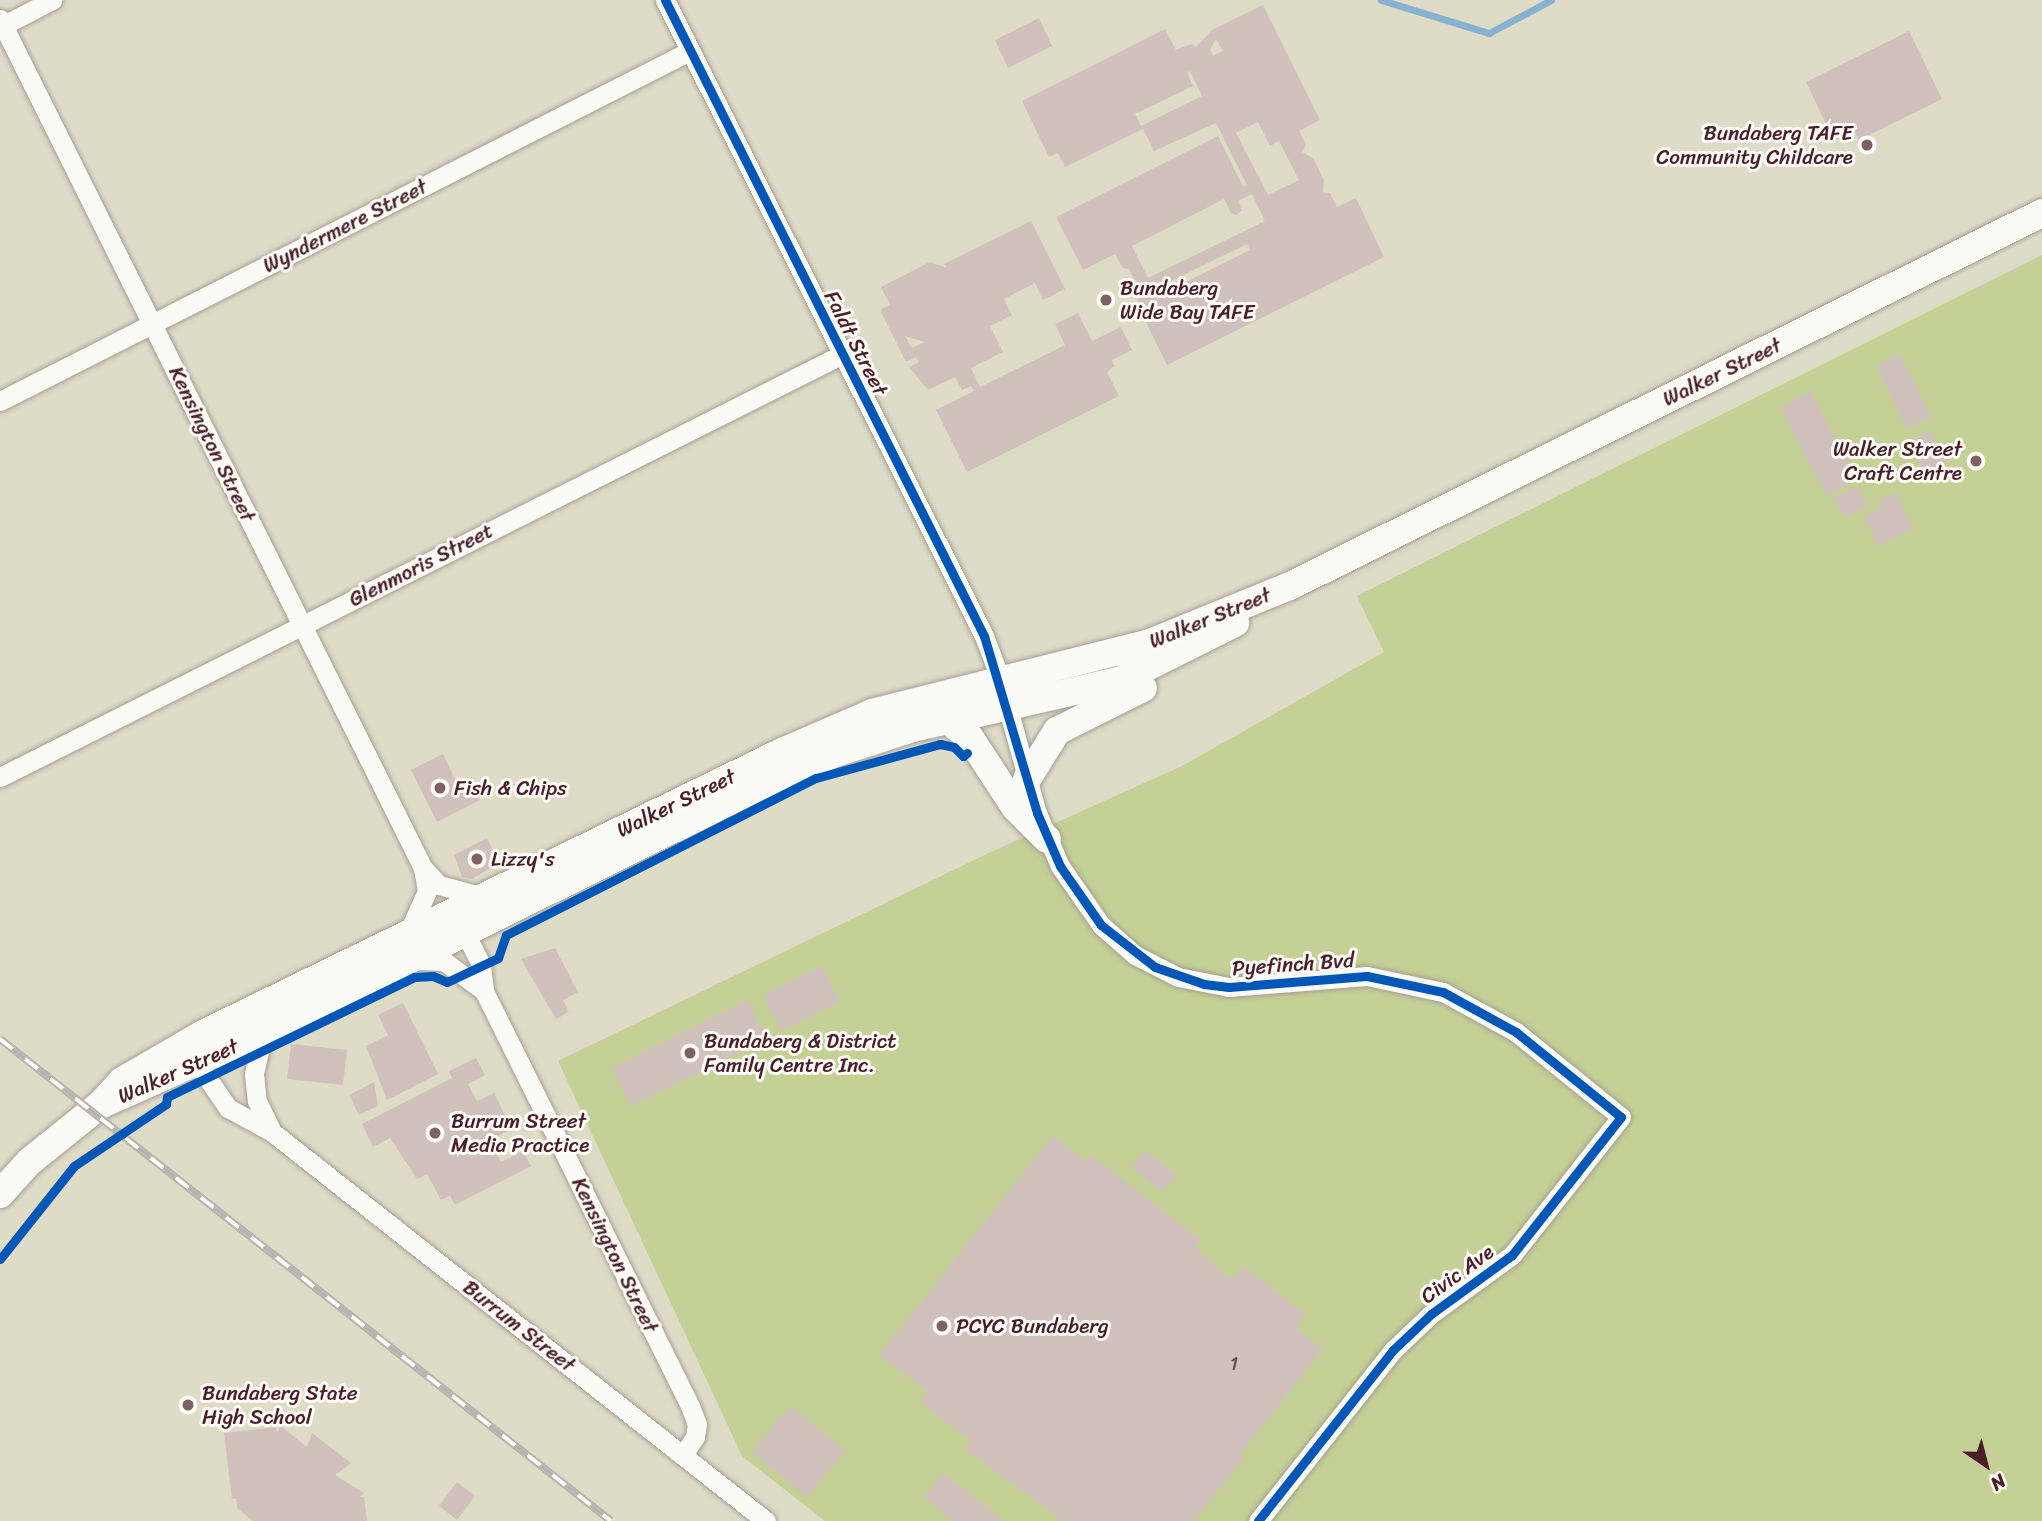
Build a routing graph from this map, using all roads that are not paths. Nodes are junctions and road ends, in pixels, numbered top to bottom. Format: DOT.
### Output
graph roads {
  1 [pos="52,0"];
  2 [pos="665,0"];
  3 [pos="1,24"];
  4 [pos="690,51"];
  5 [pos="2042,214"];
  6 [pos="153,323"];
  7 [pos="842,355"];
  8 [pos="0,401"];
  9 [pos="1290,586"];
  10 [pos="1251,615"];
  11 [pos="300,626"];
  12 [pos="1000,678"];
  13 [pos="1007,705"];
  14 [pos="947,720"];
  15 [pos="0,778"];
  16 [pos="1027,779"];
  17 [pos="1047,839"];
  18 [pos="423,868"];
  19 [pos="480,896"];
  20 [pos="421,925"];
  21 [pos="464,932"];
  22 [pos="405,961"];
  23 [pos="484,991"];
  24 [pos="271,1028"];
  25 [pos="203,1034"];
  26 [pos="197,1063"];
  27 [pos="100,1105"];
  28 [pos="1621,1117"];
  29 [pos="272,1132"];
  30 [pos="0,1194"];
  31 [pos="683,1455"];
  32 [pos="766,1521"];
  33 [pos="1258,1521"];
  1 -- 3 [label="street"];
  2 -- 4 [label="street, Faldt Street"];
  3 -- 6 [label="street, Kensington Street"];
  4 -- 6 [label="street, Wyndermere Street"];
  4 -- 7 [label="street, Faldt Street"];
  5 -- 9 [label="main road, Walker Street"];
  6 -- 8 [label="street, Wyndermere Street"];
  6 -- 11 [label="street, Kensington Street"];
  7 -- 11 [label="street, Glenmoris Street"];
  7 -- 12 [label="street, Faldt Street"];
  9 -- 10 [label="main road, Walker Street"];
  9 -- 12 [label="main road, Walker Street"];
  10 -- 13 [label="main road, Walker Street"];
  10 -- 16 [label="main road"];
  11 -- 15 [label="street, Glenmoris Street"];
  11 -- 18 [label="street, Kensington Street"];
  12 -- 13 [label="main road, Faldt Street"];
  12 -- 19 [label="main road, Walker Street"];
  13 -- 14 [label="main road, Walker Street"];
  13 -- 16 [label="street, Pyefinch Bvd"];
  14 -- 17 [label="main road"];
  14 -- 21 [label="main road, Walker Street"];
  16 -- 17 [label="street, Pyefinch Bvd"];
  17 -- 28 [label="street, Pyefinch Bvd"];
  18 -- 19 [label="street, Kensington Street"];
  18 -- 20 [label="street, Kensington Street"];
  19 -- 20 [label="main road, Walker Street"];
  20 -- 21 [label="street"];
  20 -- 25 [label="main road, Walker Street"];
  21 -- 22 [label="main road, Walker Street"];
  21 -- 23 [label="street, Kensington Street"];
  22 -- 23 [label="street"];
  22 -- 24 [label="main road, Walker Street"];
  23 -- 31 [label="street, Kensington Street"];
  24 -- 26 [label="main road, Walker Street"];
  24 -- 29 [label="street"];
  25 -- 26 [label="street"];
  25 -- 27 [label="main road, Walker Street"];
  26 -- 27 [label="main road, Walker Street"];
  26 -- 29 [label="street, Burrum Street"];
  27 -- 30 [label="main road, Walker Street"];
  28 -- 33 [label="street, Civic Ave"];
  29 -- 31 [label="street, Burrum Street"];
  31 -- 32 [label="street, Burrum Street"];
}
